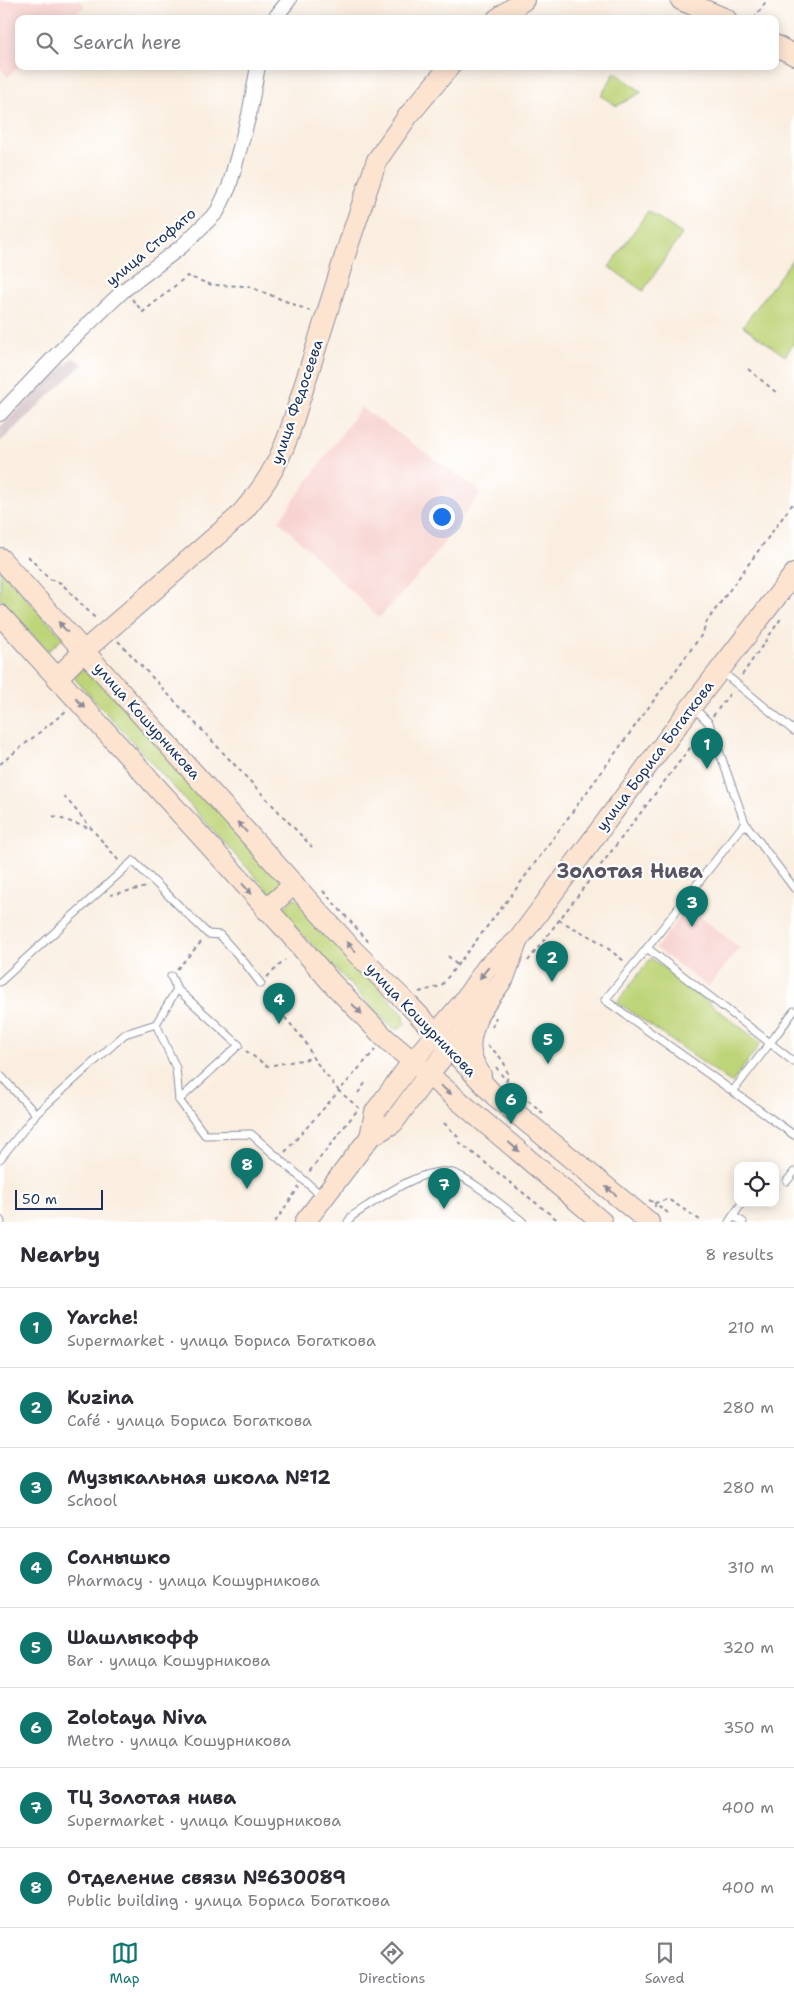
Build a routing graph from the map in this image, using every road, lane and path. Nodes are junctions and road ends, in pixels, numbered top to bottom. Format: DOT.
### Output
graph roads {
  1 [pos="289,0"];
  2 [pos="524,0"];
  3 [pos="681,0"];
  4 [pos="767,0"];
  5 [pos="277,15"];
  6 [pos="503,15"];
  7 [pos="717,15"];
  8 [pos="757,15"];
  9 [pos="779,47"];
  10 [pos="794,56"];
  11 [pos="257,70"];
  12 [pos="447,70"];
  13 [pos="124,290"];
  14 [pos="304,308"];
  15 [pos="748,368"];
  16 [pos="777,393"];
  17 [pos="0,414"];
  18 [pos="794,502"];
  19 [pos="28,556"];
  20 [pos="0,558"];
  21 [pos="794,574"];
  22 [pos="0,615"];
  23 [pos="784,615"];
  24 [pos="108,631"];
  25 [pos="84,651"];
  26 [pos="720,670"];
  27 [pos="57,678"];
  28 [pos="737,684"];
  29 [pos="692,706"];
  30 [pos="66,711"];
  31 [pos="709,723"];
  32 [pos="794,731"];
  33 [pos="0,764"];
  34 [pos="64,796"];
  35 [pos="53,816"];
  36 [pos="744,823"];
  37 [pos="92,829"];
  38 [pos="312,847"];
  39 [pos="125,868"];
  40 [pos="159,884"];
  41 [pos="294,884"];
  42 [pos="317,885"];
  43 [pos="794,888"];
  44 [pos="90,900"];
  45 [pos="266,910"];
  46 [pos="559,920"];
  47 [pos="208,934"];
  48 [pos="518,940"];
  49 [pos="372,948"];
  50 [pos="647,948"];
  51 [pos="448,956"];
  52 [pos="620,958"];
  53 [pos="285,960"];
  54 [pos="527,963"];
  55 [pos="457,965"];
  56 [pos="171,976"];
  57 [pos="0,982"];
  58 [pos="262,982"];
  59 [pos="177,989"];
  60 [pos="419,992"];
  61 [pos="500,1009"];
  62 [pos="794,1011"];
  63 [pos="483,1023"];
  64 [pos="156,1024"];
  65 [pos="435,1033"];
  66 [pos="770,1043"];
  67 [pos="485,1044"];
  68 [pos="239,1046"];
  69 [pos="450,1048"];
  70 [pos="313,1058"];
  71 [pos="412,1062"];
  72 [pos="794,1062"];
  73 [pos="496,1068"];
  74 [pos="0,1075"];
  75 [pos="428,1076"];
  76 [pos="507,1081"];
  77 [pos="366,1082"];
  78 [pos="339,1090"];
  79 [pos="733,1091"];
  80 [pos="358,1093"];
  81 [pos="502,1095"];
  82 [pos="179,1100"];
  83 [pos="36,1114"];
  84 [pos="444,1123"];
  85 [pos="794,1135"];
  86 [pos="370,1137"];
  87 [pos="282,1156"];
  88 [pos="0,1159"];
  89 [pos="794,1172"];
  90 [pos="303,1180"];
  91 [pos="787,1181"];
  92 [pos="323,1197"];
  93 [pos="739,1207"];
  94 [pos="668,1213"];
  95 [pos="731,1219"];
  96 [pos="276,1222"];
  97 [pos="305,1222"];
  98 [pos="348,1222"];
  99 [pos="523,1222"];
  100 [pos="560,1222"];
  101 [pos="602,1222"];
  102 [pos="649,1222"];
  103 [pos="703,1222"];
  104 [pos="743,1222"];
  1 -- 5 [label="street"];
  2 -- 6 [label="main road"];
  3 -- 7 [label="main road"];
  4 -- 8 [label="path"];
  9 -- 10 [label="main road"];
  11 -- 13 [label="street, улица Стофато"];
  12 -- 24 [label="main road, улица Федосеева"];
  13 -- 14 [label="path"];
  13 -- 17 [label="street, улица Стофато"];
  15 -- 16 [label="path"];
  18 -- 55 [label="path"];
  19 -- 24 [label="path"];
  25 -- 20 [label="main road, улица Кошурникова, one-way"];
  21 -- 26 [label="main road, улица Бориса Богаткова"];
  22 -- 27 [label="main road, улица Кошурникова"];
  23 -- 28 [label="path"];
  24 -- 25 [label="main road, улица Федосеева"];
  24 -- 38 [label="path"];
  25 -- 27 [label="main road, улица Федосеева"];
  41 -- 25 [label="main road, улица Кошурникова, one-way"];
  26 -- 28 [label="lane"];
  26 -- 29 [label="main road, улица Бориса Богаткова"];
  27 -- 45 [label="main road, улица Кошурникова, one-way"];
  28 -- 31 [label="path"];
  28 -- 32 [label="lane"];
  29 -- 31 [label="lane"];
  29 -- 48 [label="main road, улица Бориса Богаткова"];
  30 -- 33 [label="path"];
  31 -- 36 [label="lane"];
  31 -- 46 [label="path"];
  34 -- 37 [label="path"];
  35 -- 37 [label="path"];
  36 -- 43 [label="lane"];
  36 -- 50 [label="lane"];
  37 -- 39 [label="path"];
  39 -- 40 [label="lane"];
  39 -- 44 [label="lane"];
  40 -- 44 [label="path"];
  40 -- 47 [label="lane"];
  41 -- 45 [label="main road"];
  65 -- 41 [label="main road, улица Кошурникова, one-way"];
  42 -- 49 [label="path"];
  44 -- 57 [label="lane"];
  45 -- 71 [label="main road, улица Кошурникова, one-way"];
  46 -- 52 [label="path"];
  46 -- 54 [label="path"];
  47 -- 56 [label="path"];
  47 -- 58 [label="lane"];
  48 -- 63 [label="main road, улица Бориса Богаткова"];
  48 -- 65 [label="main road, улица Бориса Богаткова, one-way"];
  50 -- 66 [label="lane"];
  50 -- 79 [label="lane"];
  51 -- 55 [label="path"];
  53 -- 58 [label="path"];
  55 -- 60 [label="path"];
  56 -- 59 [label="lane"];
  58 -- 70 [label="path"];
  59 -- 64 [label="lane"];
  59 -- 68 [label="lane"];
  61 -- 63 [label="path"];
  62 -- 66 [label="lane"];
  63 -- 69 [label="main road, улица Бориса Богаткова"];
  63 -- 81 [label="main road"];
  64 -- 82 [label="lane"];
  64 -- 83 [label="lane"];
  65 -- 69 [label="main road, улица Кошурникова"];
  65 -- 71 [label="main road, улица Бориса Богаткова"];
  66 -- 72 [label="lane"];
  66 -- 79 [label="lane"];
  67 -- 76 [label="path"];
  68 -- 70 [label="path"];
  68 -- 82 [label="lane"];
  69 -- 75 [label="main road, улица Бориса Богаткова"];
  69 -- 81 [label="main road, улица Кошурникова"];
  70 -- 78 [label="path"];
  71 -- 75 [label="main road, улица Кошурникова"];
  71 -- 86 [label="main road, улица Бориса Богаткова"];
  73 -- 76 [label="path"];
  74 -- 83 [label="lane"];
  75 -- 86 [label="main road, улица Бориса Богаткова"];
  75 -- 101 [label="main road, улица Кошурникова, one-way"];
  76 -- 81 [label="path"];
  77 -- 80 [label="path"];
  78 -- 87 [label="path"];
  78 -- 90 [label="path"];
  79 -- 85 [label="lane"];
  102 -- 81 [label="main road, улица Кошурникова, one-way"];
  82 -- 90 [label="lane"];
  83 -- 88 [label="lane"];
  84 -- 100 [label="path"];
  86 -- 92 [label="main road, улица Бориса Богаткова"];
  89 -- 91 [label="lane"];
  90 -- 92 [label="lane"];
  90 -- 96 [label="path"];
  92 -- 97 [label="main road, улица Бориса Богаткова"];
  93 -- 95 [label="lane"];
  94 -- 103 [label="path"];
  95 -- 104 [label="lane"];
  98 -- 99 [label="lane"];
}
